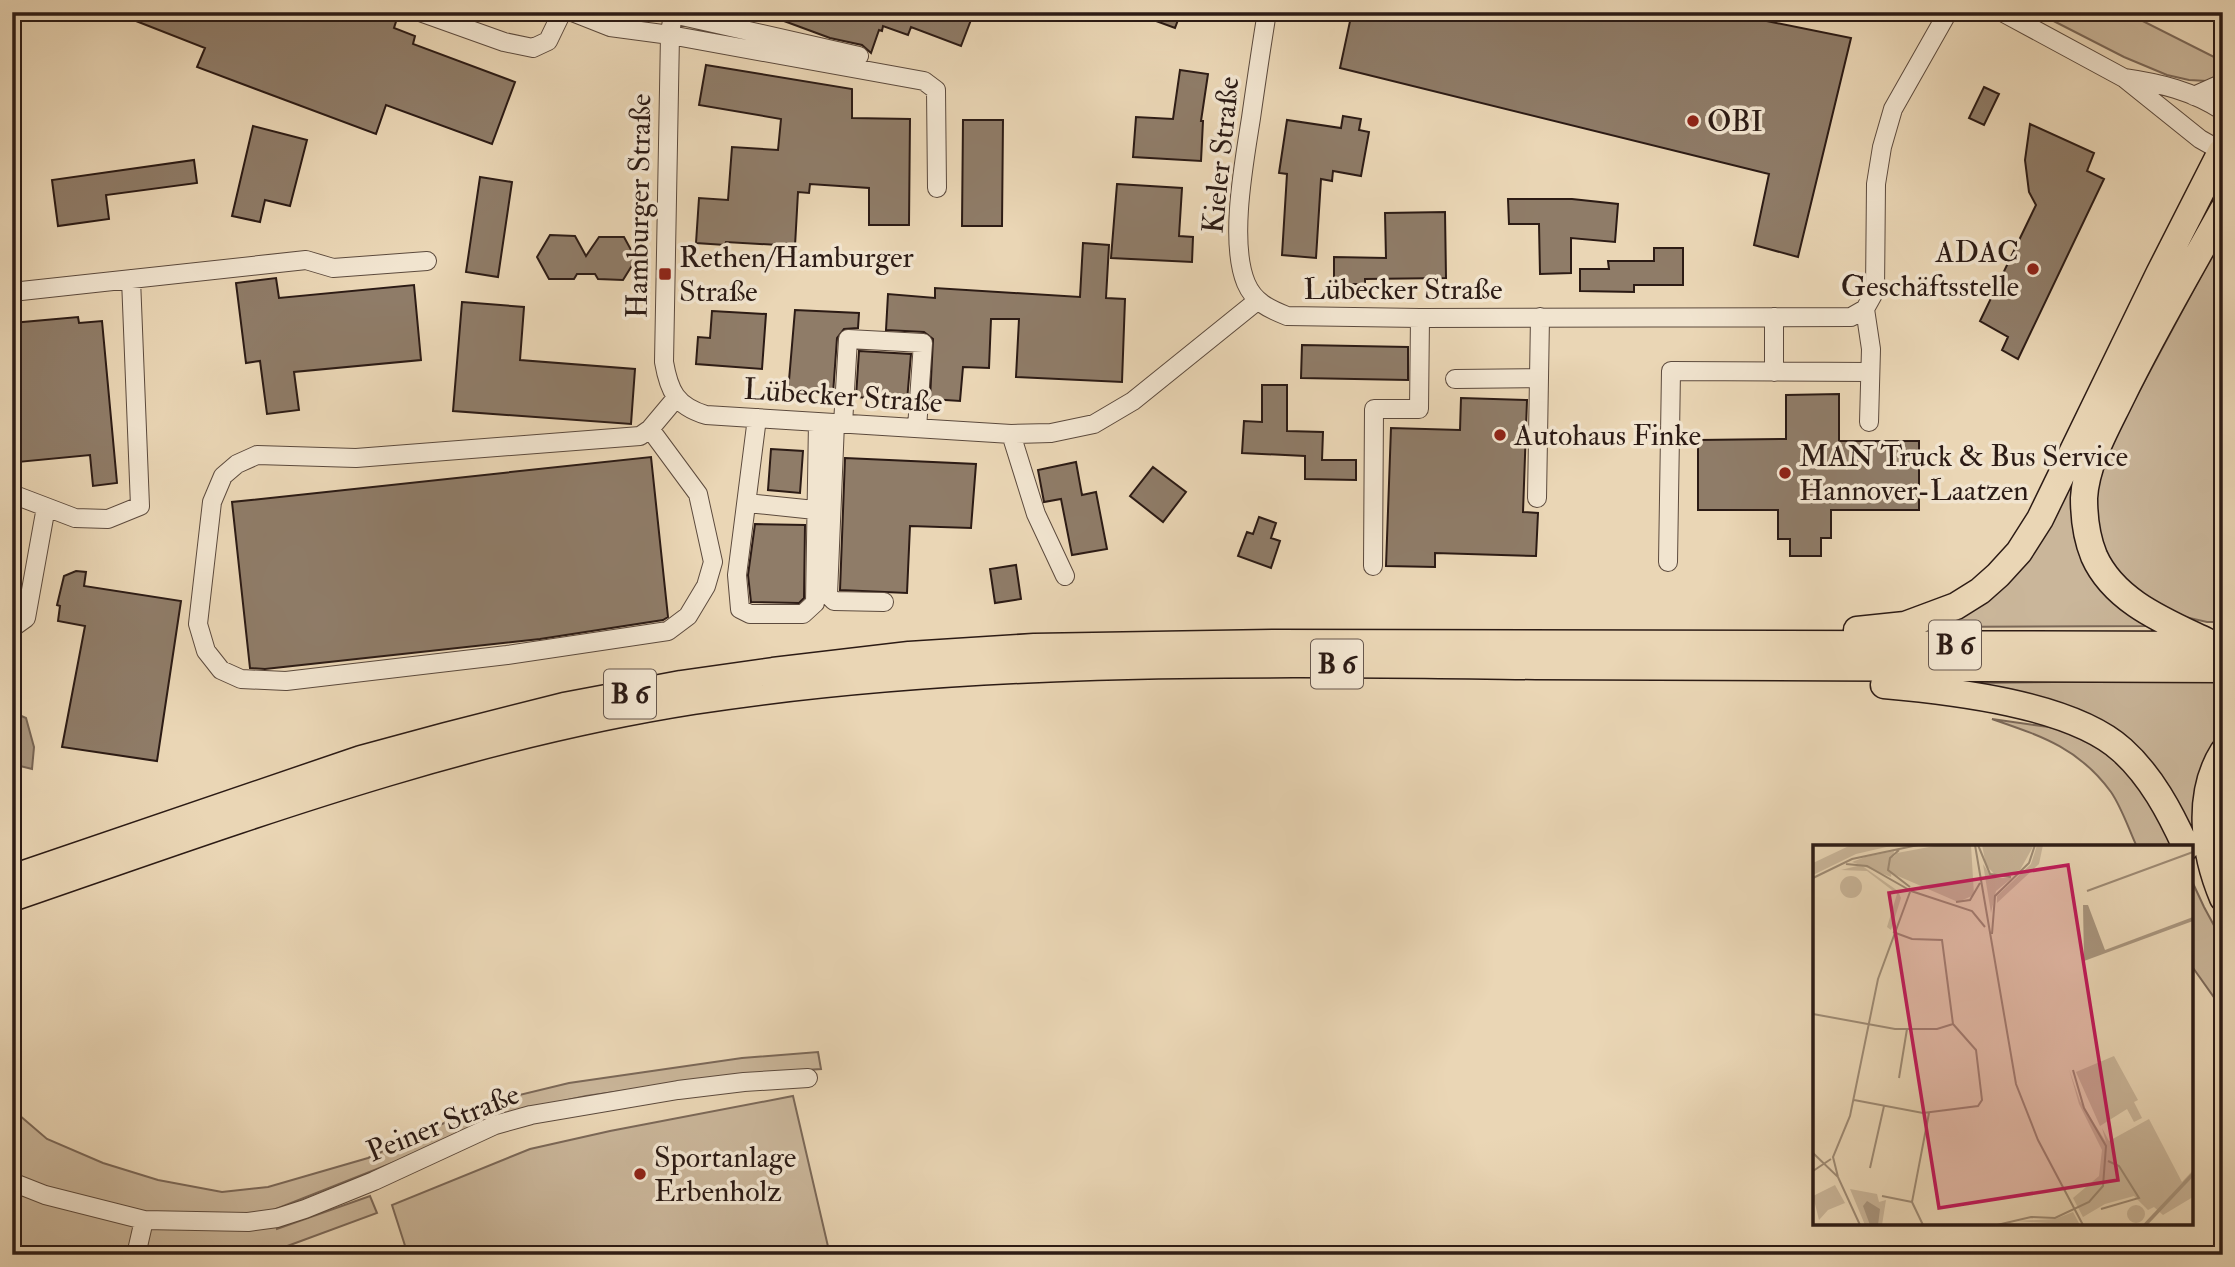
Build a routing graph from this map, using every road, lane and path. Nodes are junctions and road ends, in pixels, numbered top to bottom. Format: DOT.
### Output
graph roads {
  1 [pos="421,12"];
  2 [pos="562,12"];
  3 [pos="572,12"];
  4 [pos="1267,12"];
  5 [pos="1948,12"];
  6 [pos="2002,12"];
  7 [pos="673,13"];
  8 [pos="670,35"];
  9 [pos="859,55"];
  10 [pos="2124,78"];
  11 [pos="2223,83"];
  12 [pos="2194,96"];
  13 [pos="2223,111"];
  14 [pos="2222,152"];
  15 [pos="937,188"];
  16 [pos="2223,210"];
  17 [pos="427,261"];
  18 [pos="131,279"];
  19 [pos="12,292"];
  20 [pos="1257,300"];
  21 [pos="1865,309"];
  22 [pos="1540,317"];
  23 [pos="1773,317"];
  24 [pos="1420,318"];
  25 [pos="1774,372"];
  26 [pos="1870,372"];
  27 [pos="1539,378"];
  28 [pos="1455,379"];
  29 [pos="676,398"];
  30 [pos="757,418"];
  31 [pos="1870,422"];
  32 [pos="832,423"];
  33 [pos="917,428"];
  34 [pos="650,429"];
  35 [pos="1011,434"];
  36 [pos="12,494"];
  37 [pos="1536,498"];
  38 [pos="747,503"];
  39 [pos="46,507"];
  40 [pos="815,510"];
  41 [pos="1668,562"];
  42 [pos="1373,566"];
  43 [pos="1065,576"];
  44 [pos="884,602"];
  45 [pos="12,628"];
  46 [pos="1697,645"];
  47 [pos="2220,653"];
  48 [pos="1840,670"];
  49 [pos="2223,752"];
  50 [pos="2185,845"];
  51 [pos="2193,862"];
  52 [pos="12,878"];
  53 [pos="12,898"];
  54 [pos="2223,898"];
  55 [pos="2223,912"];
  56 [pos="808,1078"];
  57 [pos="12,1182"];
  58 [pos="144,1220"];
  59 [pos="136,1255"];
  1 -- 2 [label="street"];
  3 -- 8 [label="street"];
  4 -- 20 [label="street, Kieler Straße"];
  5 -- 21 [label="street"];
  6 -- 10 [label="street"];
  7 -- 8 [label="street, Hamburger Straße"];
  7 -- 9 [label="street"];
  8 -- 15 [label="street"];
  8 -- 29 [label="street, Hamburger Straße"];
  10 -- 12 [label="street"];
  10 -- 14 [label="street"];
  11 -- 12 [label="street"];
  12 -- 13 [label="street"];
  14 -- 46 [label="highway"];
  16 -- 47 [label="highway"];
  17 -- 18 [label="street"];
  18 -- 19 [label="street"];
  18 -- 39 [label="street"];
  20 -- 24 [label="street, Lübecker Straße"];
  20 -- 35 [label="street, Lübecker Straße"];
  21 -- 23 [label="street, Lübecker Straße"];
  21 -- 26 [label="street"];
  22 -- 23 [label="street, Lübecker Straße"];
  22 -- 24 [label="street, Lübecker Straße"];
  22 -- 27 [label="street"];
  23 -- 25 [label="street"];
  24 -- 42 [label="street"];
  25 -- 26 [label="street"];
  25 -- 41 [label="street"];
  26 -- 31 [label="street"];
  27 -- 28 [label="street"];
  27 -- 37 [label="street"];
  29 -- 30 [label="street, Lübecker Straße"];
  29 -- 34 [label="street"];
  30 -- 32 [label="street, Lübecker Straße"];
  30 -- 38 [label="street"];
  32 -- 33 [label="street, Lübecker Straße"];
  32 -- 33 [label="street"];
  32 -- 40 [label="street"];
  32 -- 44 [label="street"];
  33 -- 35 [label="street, Lübecker Straße"];
  34 -- 34 [label="street"];
  35 -- 43 [label="street"];
  36 -- 39 [label="street"];
  38 -- 40 [label="street"];
  38 -- 40 [label="street"];
  39 -- 45 [label="street"];
  46 -- 47 [label="highway, B 6"];
  46 -- 52 [label="highway, B 6"];
  47 -- 48 [label="highway, B 6"];
  48 -- 50 [label="highway"];
  48 -- 53 [label="highway, B 6"];
  49 -- 54 [label="highway"];
  51 -- 55 [label="highway"];
  56 -- 58 [label="street, Peiner Straße"];
  57 -- 58 [label="street, Peiner Straße"];
  58 -- 59 [label="street"];
}
